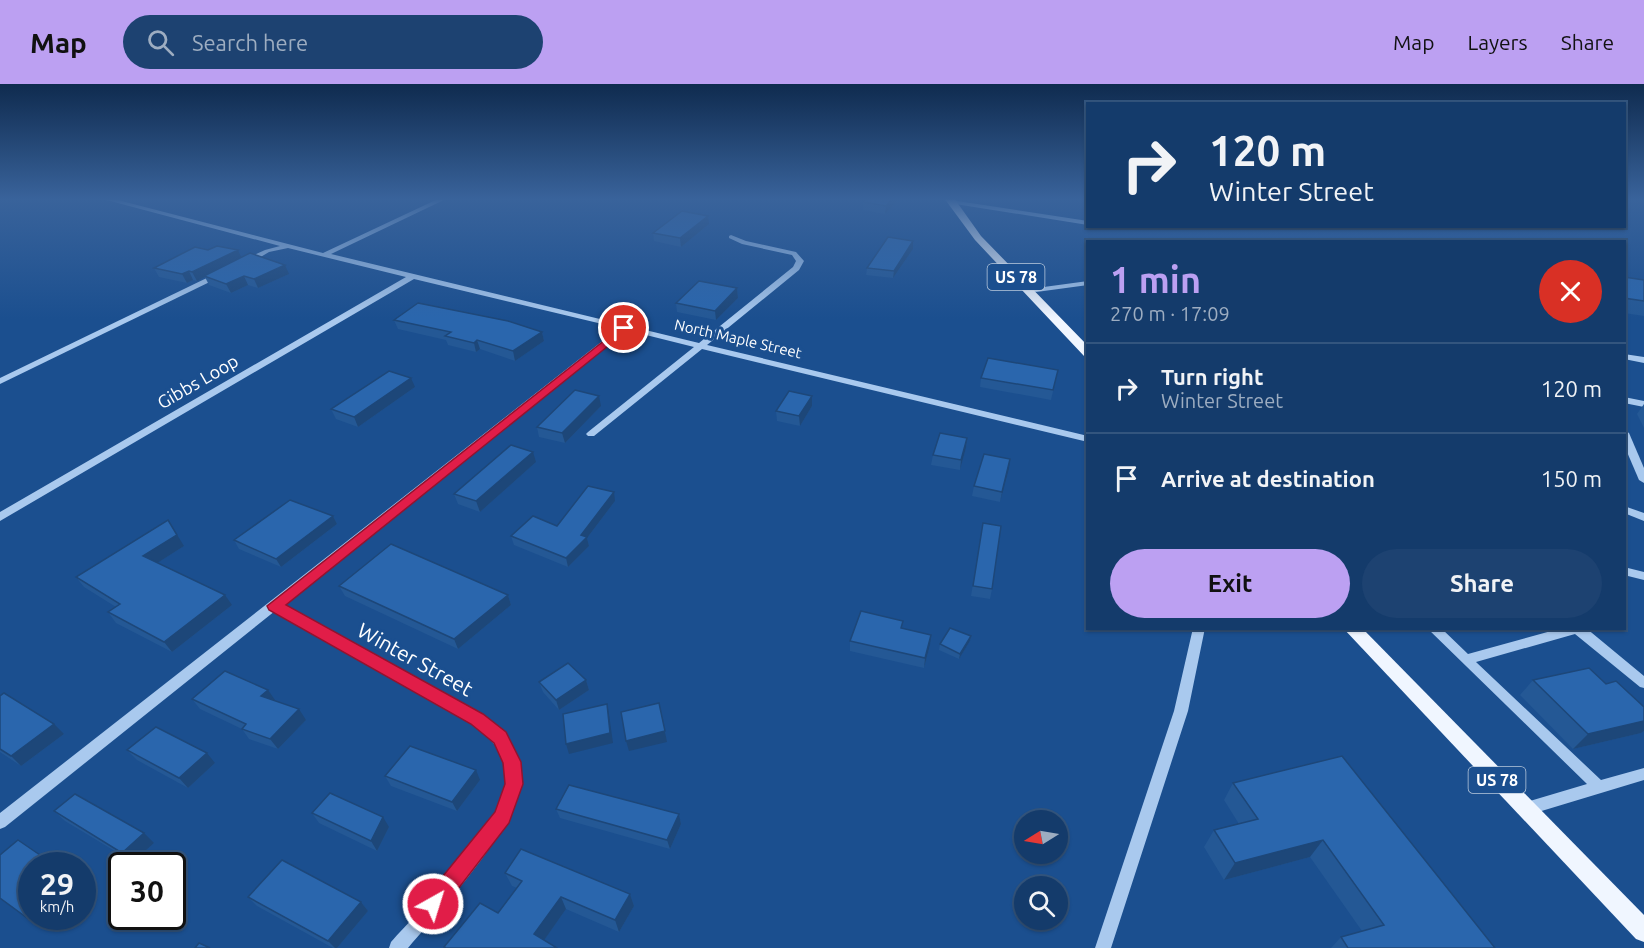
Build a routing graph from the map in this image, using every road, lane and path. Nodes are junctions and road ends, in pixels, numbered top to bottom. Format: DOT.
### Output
graph roads {
  1 [pos="262,238"];
  2 [pos="359,238"];
  3 [pos="734,238"];
  4 [pos="978,238"];
  5 [pos="288,245"];
  6 [pos="324,255"];
  7 [pos="236,267"];
  8 [pos="226,272"];
  9 [pos="413,276"];
  10 [pos="1086,283"];
  11 [pos="1029,291"];
  12 [pos="624,328"];
  13 [pos="701,346"];
  14 [pos="1086,351"];
  15 [pos="1626,356"];
  16 [pos="1644,360"];
  17 [pos="0,381"];
  18 [pos="1626,400"];
  19 [pos="1644,404"];
  20 [pos="591,434"];
  21 [pos="1086,439"];
  22 [pos="1626,439"];
  23 [pos="1644,480"];
  24 [pos="1626,510"];
  25 [pos="0,517"];
  26 [pos="1644,517"];
  27 [pos="1626,572"];
  28 [pos="1644,576"];
  29 [pos="275,606"];
  30 [pos="1199,630"];
  31 [pos="1353,630"];
  32 [pos="1435,630"];
  33 [pos="1574,630"];
  34 [pos="1579,630"];
  35 [pos="1466,660"];
  36 [pos="1644,683"];
  37 [pos="1644,774"];
  38 [pos="1599,787"];
  39 [pos="1525,809"];
  40 [pos="0,822"];
  41 [pos="1644,931"];
  42 [pos="398,948"];
  43 [pos="1103,948"];
  1 -- 5 [label="street, North Maple Street"];
  2 -- 6 [label="street"];
  3 -- 13 [label="street"];
  4 -- 11 [label="main road, US 78"];
  5 -- 6 [label="street, North Maple Street"];
  5 -- 7 [label="street"];
  6 -- 9 [label="street, North Maple Street"];
  8 -- 17 [label="street"];
  9 -- 12 [label="street, North Maple Street"];
  9 -- 25 [label="street, Gibbs Loop"];
  10 -- 11 [label="street"];
  11 -- 14 [label="main road, US 78"];
  12 -- 13 [label="street, North Maple Street"];
  12 -- 29 [label="street"];
  13 -- 20 [label="street"];
  13 -- 21 [label="street, North Maple Street"];
  15 -- 16 [label="street"];
  18 -- 19 [label="street"];
  22 -- 23 [label="street"];
  24 -- 26 [label="street"];
  27 -- 28 [label="street"];
  29 -- 40 [label="street"];
  29 -- 42 [label="street, Winter Street"];
  30 -- 43 [label="street"];
  31 -- 39 [label="main road, US 78"];
  32 -- 35 [label="street"];
  33 -- 35 [label="street"];
  34 -- 36 [label="street"];
  35 -- 38 [label="street"];
  37 -- 38 [label="street"];
  38 -- 39 [label="street"];
  39 -- 41 [label="main road, US 78"];
}
